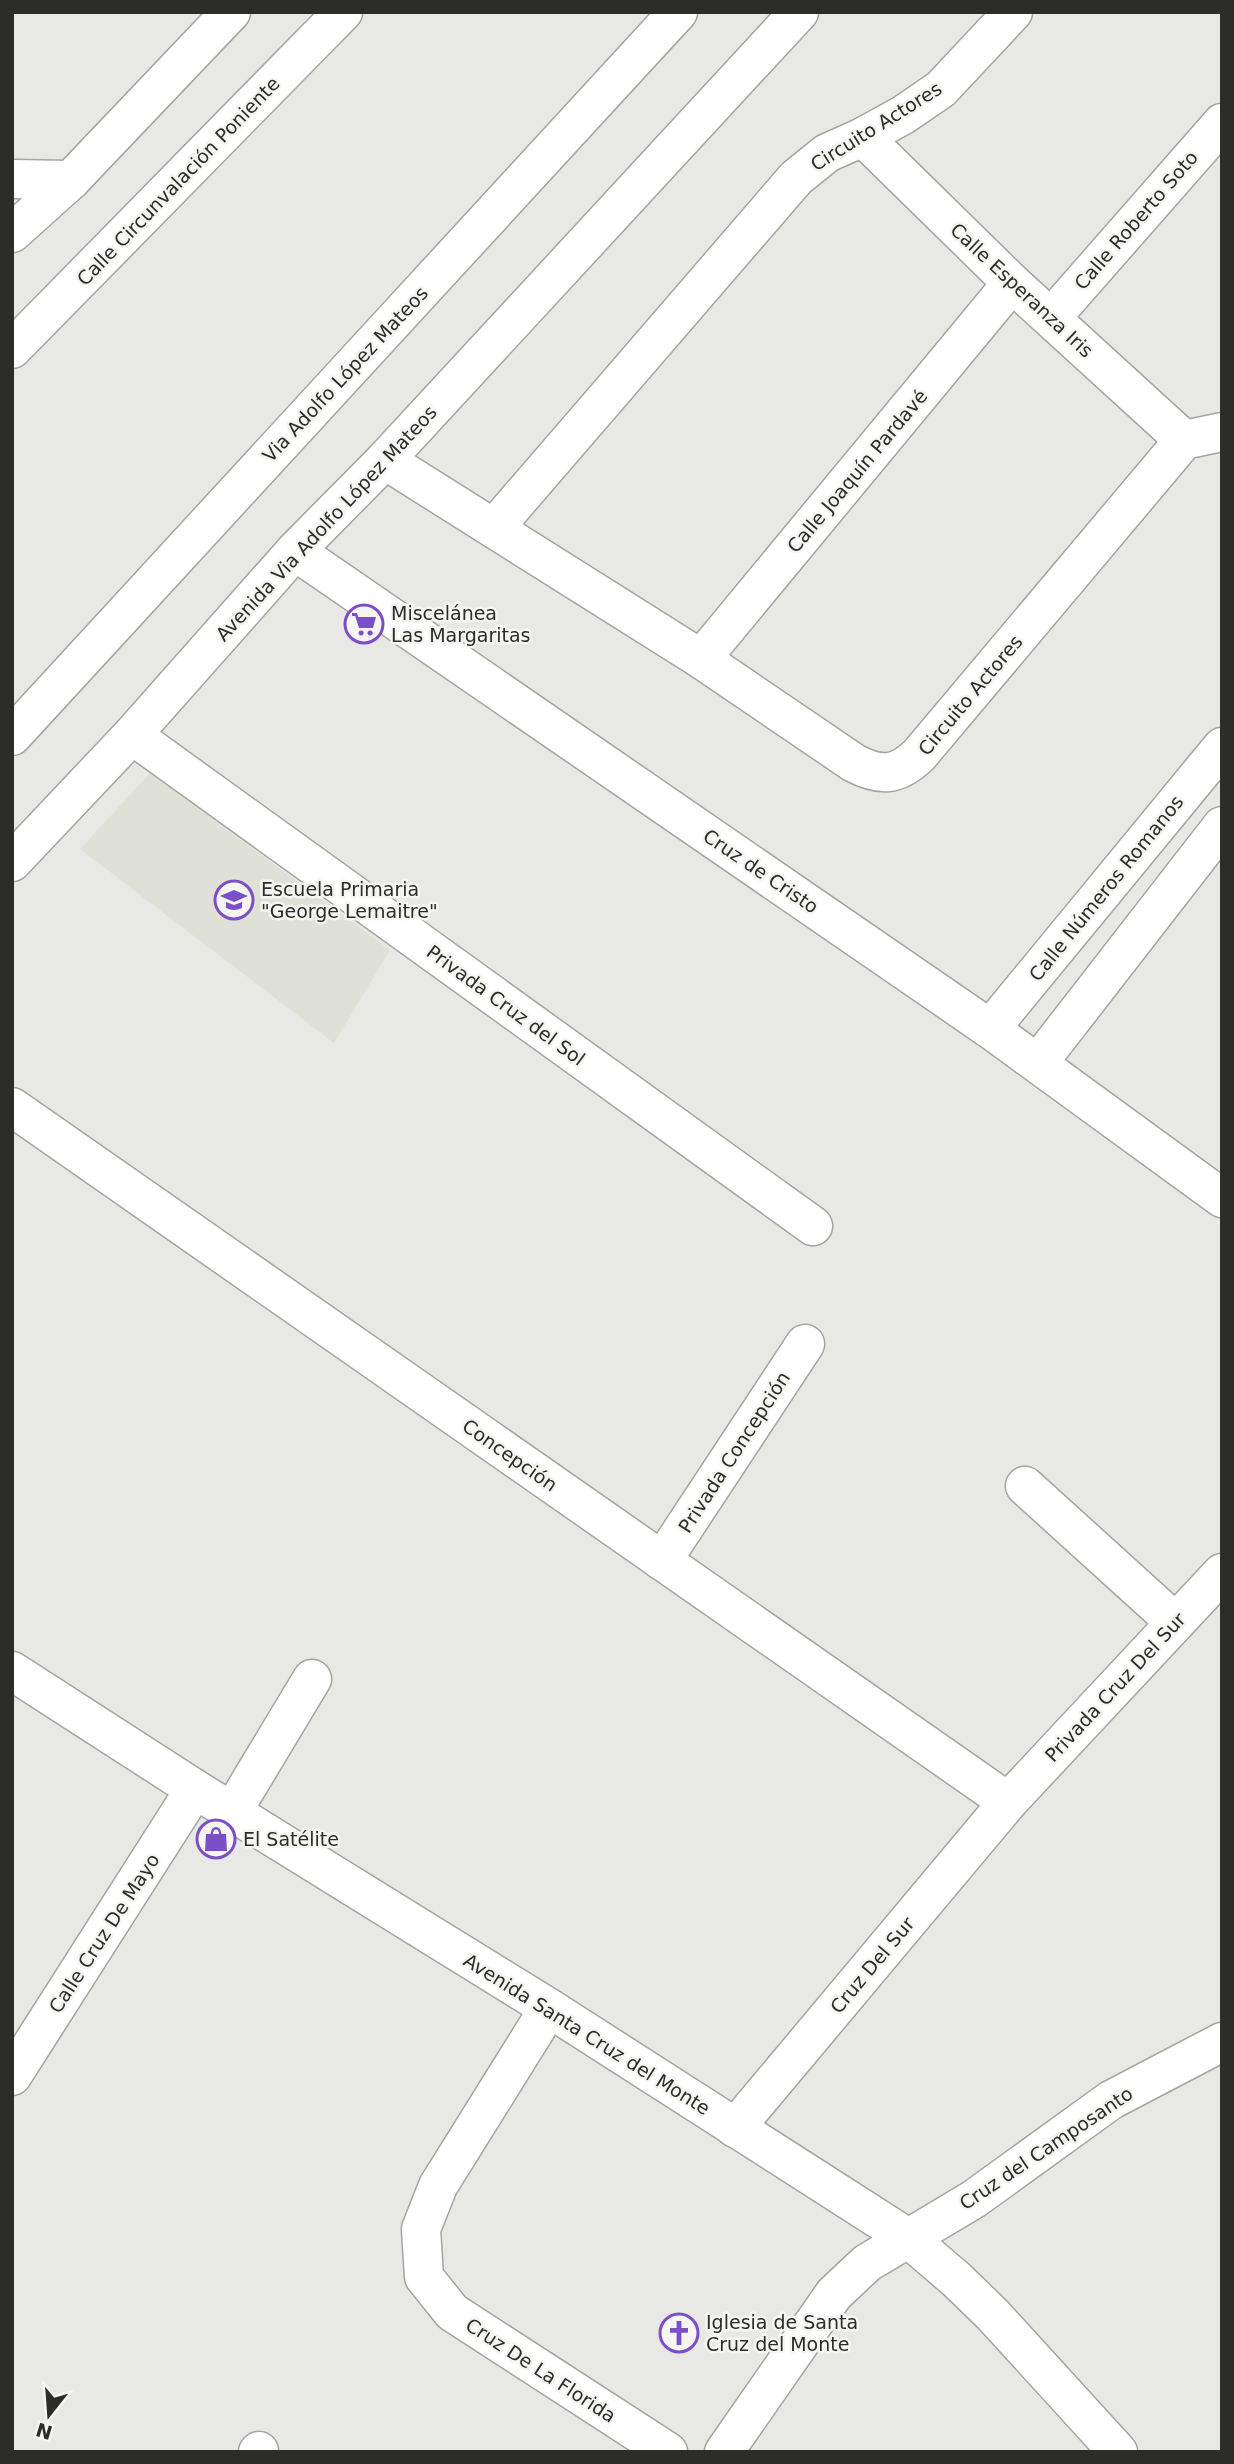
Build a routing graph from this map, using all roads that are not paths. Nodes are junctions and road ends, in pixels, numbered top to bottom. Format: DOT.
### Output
graph roads {
  1 [pos="232,12"];
  2 [pos="343,12"];
  3 [pos="678,12"];
  4 [pos="799,12"];
  5 [pos="1013,12"];
  6 [pos="1222,123"];
  7 [pos="863,137"];
  8 [pos="12,179"];
  9 [pos="71,180"];
  10 [pos="12,233"];
  11 [pos="1012,283"];
  12 [pos="1051,318"];
  13 [pos="12,349"];
  14 [pos="1222,432"];
  15 [pos="1184,440"];
  16 [pos="385,460"];
  17 [pos="494,527"];
  18 [pos="295,551"];
  19 [pos="701,659"];
  20 [pos="131,735"];
  21 [pos="12,736"];
  22 [pos="1222,747"];
  23 [pos="1157,824"];
  24 [pos="1222,826"];
  25 [pos="12,862"];
  26 [pos="1210,863"];
  27 [pos="990,1029"];
  28 [pos="1038,1063"];
  29 [pos="12,1107"];
  30 [pos="1222,1198"];
  31 [pos="813,1226"];
  32 [pos="805,1344"];
  33 [pos="1025,1486"];
  34 [pos="662,1561"];
  35 [pos="1222,1573"];
  36 [pos="1175,1622"];
  37 [pos="12,1671"];
  38 [pos="312,1679"];
  39 [pos="195,1789"];
  40 [pos="1008,1802"];
  41 [pos="232,1812"];
  42 [pos="549,2008"];
  43 [pos="1222,2042"];
  44 [pos="12,2076"];
  45 [pos="735,2128"];
  46 [pos="908,2238"];
  47 [pos="668,2452"];
  48 [pos="724,2452"];
  49 [pos="1118,2452"];
  1 -- 9 [label="street"];
  2 -- 13 [label="street, Calle Circunvalación Poniente"];
  3 -- 21 [label="street, Via Adolfo López Mateos"];
  4 -- 16 [label="street, Avenida Via Adolfo López Mateos"];
  5 -- 7 [label="street, Circuito Actores"];
  6 -- 12 [label="street, Calle Roberto Soto"];
  7 -- 11 [label="street, Calle Esperanza Iris"];
  7 -- 17 [label="street, Circuito Actores"];
  8 -- 9 [label="street"];
  9 -- 10 [label="street"];
  11 -- 12 [label="street, Calle Esperanza Iris"];
  11 -- 19 [label="street, Calle Joaquín Pardavé"];
  12 -- 15 [label="street, Calle Esperanza Iris"];
  14 -- 15 [label="street"];
  15 -- 19 [label="street, Circuito Actores"];
  16 -- 17 [label="street, Circuito Actores"];
  16 -- 18 [label="street, Avenida Via Adolfo López Mateos"];
  17 -- 19 [label="street, Circuito Actores"];
  18 -- 20 [label="street, Avenida Via Adolfo López Mateos"];
  18 -- 27 [label="street, Cruz de Cristo"];
  20 -- 25 [label="street, Avenida Via Adolfo López Mateos"];
  20 -- 31 [label="street, Privada Cruz del Sol"];
  22 -- 23 [label="street, Calle Números Romanos"];
  23 -- 26 [label="street"];
  23 -- 27 [label="street, Calle Números Romanos"];
  24 -- 26 [label="street"];
  26 -- 28 [label="street"];
  27 -- 28 [label="street, Cruz de Cristo"];
  28 -- 30 [label="street, Cruz de Cristo"];
  29 -- 34 [label="street, Concepción"];
  32 -- 34 [label="street, Privada Concepción"];
  33 -- 36 [label="street"];
  34 -- 40 [label="street, Concepción"];
  35 -- 36 [label="street, Privada Cruz Del Sur"];
  36 -- 40 [label="street, Privada Cruz Del Sur"];
  37 -- 39 [label="street, Avenida Santa Cruz del Monte"];
  38 -- 41 [label="street"];
  39 -- 41 [label="street, Avenida Santa Cruz del Monte"];
  39 -- 44 [label="street, Calle Cruz De Mayo"];
  40 -- 45 [label="street, Cruz Del Sur"];
  41 -- 42 [label="street, Avenida Santa Cruz del Monte"];
  42 -- 45 [label="street, Avenida Santa Cruz del Monte"];
  42 -- 47 [label="street, Cruz De La Florida"];
  43 -- 46 [label="street, Cruz del Camposanto"];
  45 -- 46 [label="street, Avenida Santa Cruz del Monte"];
  46 -- 48 [label="street, Cruz del Camposanto"];
  46 -- 49 [label="street, Avenida Santa Cruz del Monte"];
}
